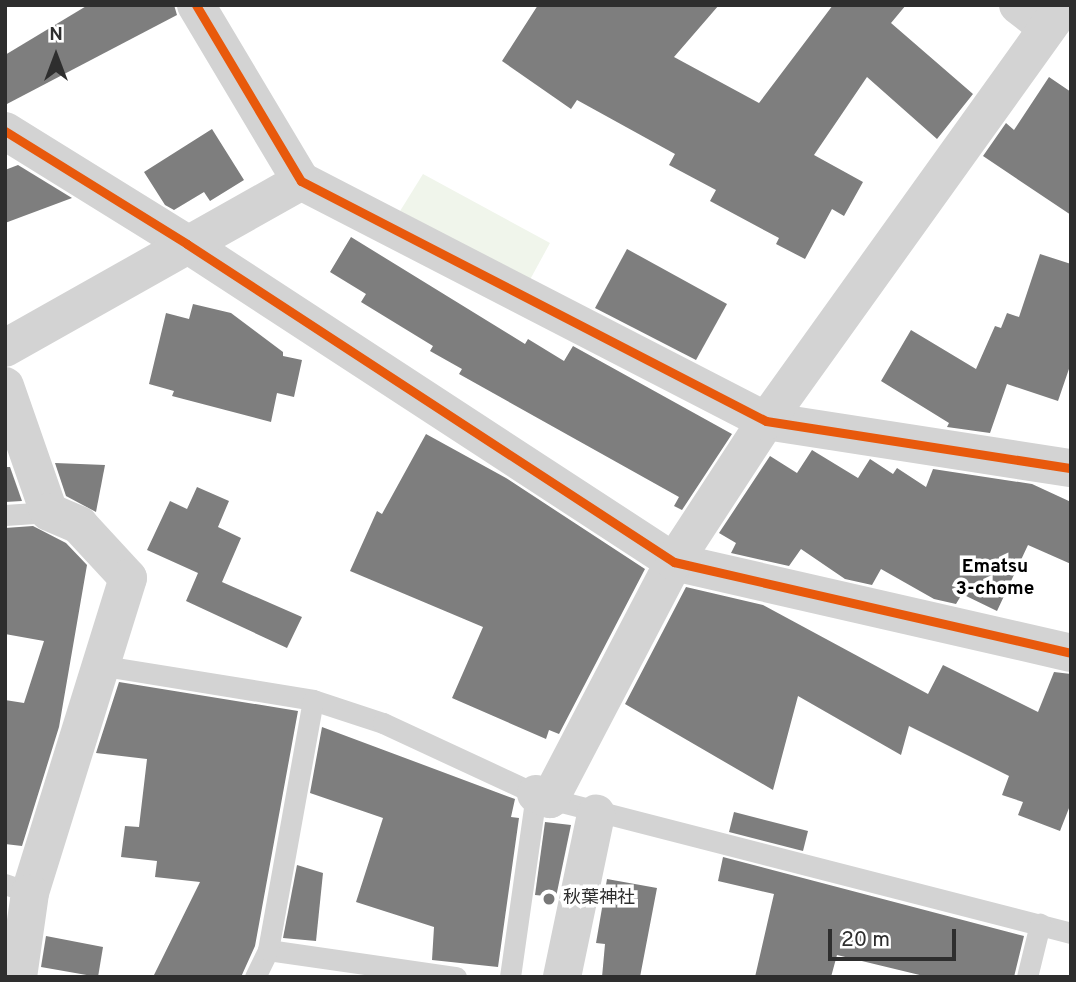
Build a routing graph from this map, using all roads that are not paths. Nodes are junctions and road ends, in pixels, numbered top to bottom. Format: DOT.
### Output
graph roads {
  1 [pos="195,5"];
  2 [pos="1043,13"];
  3 [pos="5,131"];
  4 [pos="300,181"];
  5 [pos="187,244"];
  6 [pos="5,348"];
  7 [pos="5,386"];
  8 [pos="766,421"];
  9 [pos="1071,468"];
  10 [pos="49,512"];
  11 [pos="5,515"];
  12 [pos="674,562"];
  13 [pos="1071,653"];
  14 [pos="98,665"];
  15 [pos="313,700"];
  16 [pos="543,797"];
  17 [pos="596,814"];
  18 [pos="18,888"];
  19 [pos="1040,924"];
  20 [pos="1071,933"];
  21 [pos="268,950"];
  22 [pos="18,977"];
  23 [pos="255,977"];
  24 [pos="456,977"];
  25 [pos="510,977"];
  26 [pos="562,977"];
  27 [pos="1027,977"];
  1 -- 4 [label="street"];
  2 -- 8 [label="street"];
  3 -- 5 [label="street"];
  4 -- 5 [label="street"];
  4 -- 8 [label="street"];
  5 -- 6 [label="street"];
  5 -- 12 [label="street"];
  7 -- 10 [label="street"];
  8 -- 9 [label="street"];
  8 -- 12 [label="street"];
  10 -- 11 [label="lane"];
  10 -- 14 [label="street"];
  12 -- 13 [label="street"];
  12 -- 16 [label="street"];
  14 -- 15 [label="lane"];
  14 -- 18 [label="street"];
  15 -- 16 [label="lane"];
  15 -- 21 [label="lane"];
  16 -- 17 [label="lane"];
  16 -- 25 [label="lane"];
  17 -- 19 [label="lane"];
  17 -- 26 [label="street"];
  18 -- 22 [label="street"];
  19 -- 20 [label="lane"];
  19 -- 27 [label="lane"];
  21 -- 23 [label="lane"];
  21 -- 24 [label="lane"];
}
